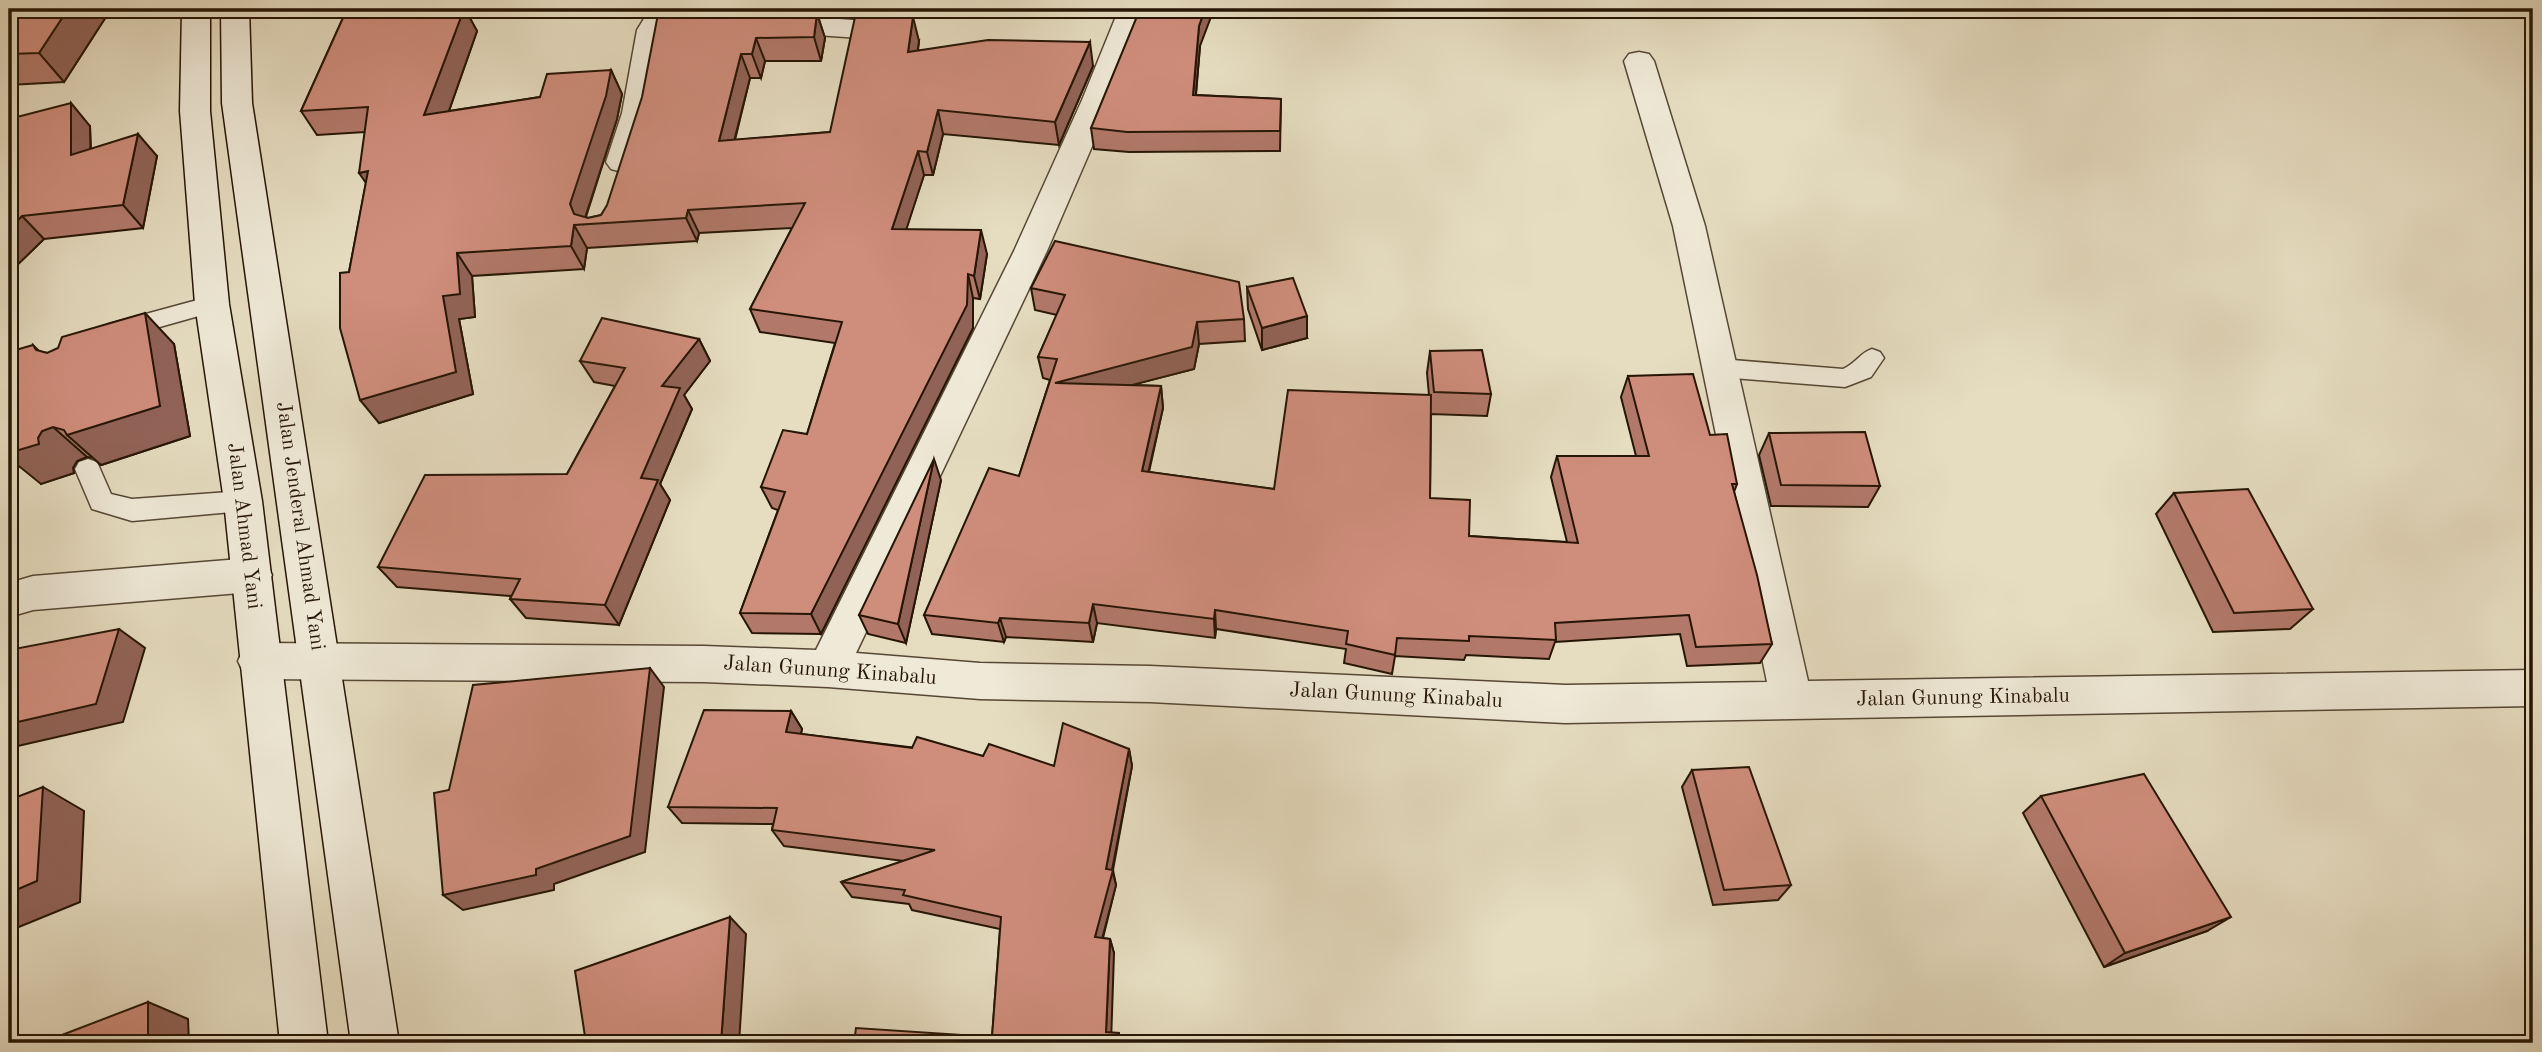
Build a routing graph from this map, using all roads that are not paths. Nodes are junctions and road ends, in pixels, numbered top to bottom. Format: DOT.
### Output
graph roads {
  1 [pos="196,9"];
  2 [pos="235,9"];
  3 [pos="888,9"];
  4 [pos="1133,9"];
  5 [pos="1639,61"];
  6 [pos="614,186"];
  7 [pos="212,304"];
  8 [pos="93,342"];
  9 [pos="1872,358"];
  10 [pos="1720,368"];
  11 [pos="88,469"];
  12 [pos="243,501"];
  13 [pos="252,575"];
  14 [pos="9,600"];
  15 [pos="320,660"];
  16 [pos="259,661"];
  17 [pos="828,669"];
  18 [pos="2533,688"];
  19 [pos="1792,702"];
  20 [pos="304,1043"];
  21 [pos="375,1043"];
  1 -- 7 [label="street, Jalan Ahmad Yani"];
  2 -- 15 [label="street, Jalan Jenderal Ahmad Yani"];
  3 -- 6 [label="street"];
  4 -- 17 [label="street"];
  5 -- 10 [label="street"];
  7 -- 8 [label="lane"];
  7 -- 12 [label="street, Jalan Ahmad Yani"];
  9 -- 10 [label="lane"];
  10 -- 19 [label="street"];
  11 -- 12 [label="lane"];
  12 -- 13 [label="street, Jalan Ahmad Yani"];
  13 -- 14 [label="street"];
  13 -- 16 [label="street, Jalan Ahmad Yani"];
  15 -- 16 [label="street, Jalan Gunung Kinabalu"];
  15 -- 17 [label="street, Jalan Gunung Kinabalu"];
  15 -- 21 [label="street, Jalan Jenderal Ahmad Yani"];
  16 -- 20 [label="street, Jalan Ahmad Yani"];
  17 -- 19 [label="street, Jalan Gunung Kinabalu"];
  18 -- 19 [label="street, Jalan Gunung Kinabalu"];
}
